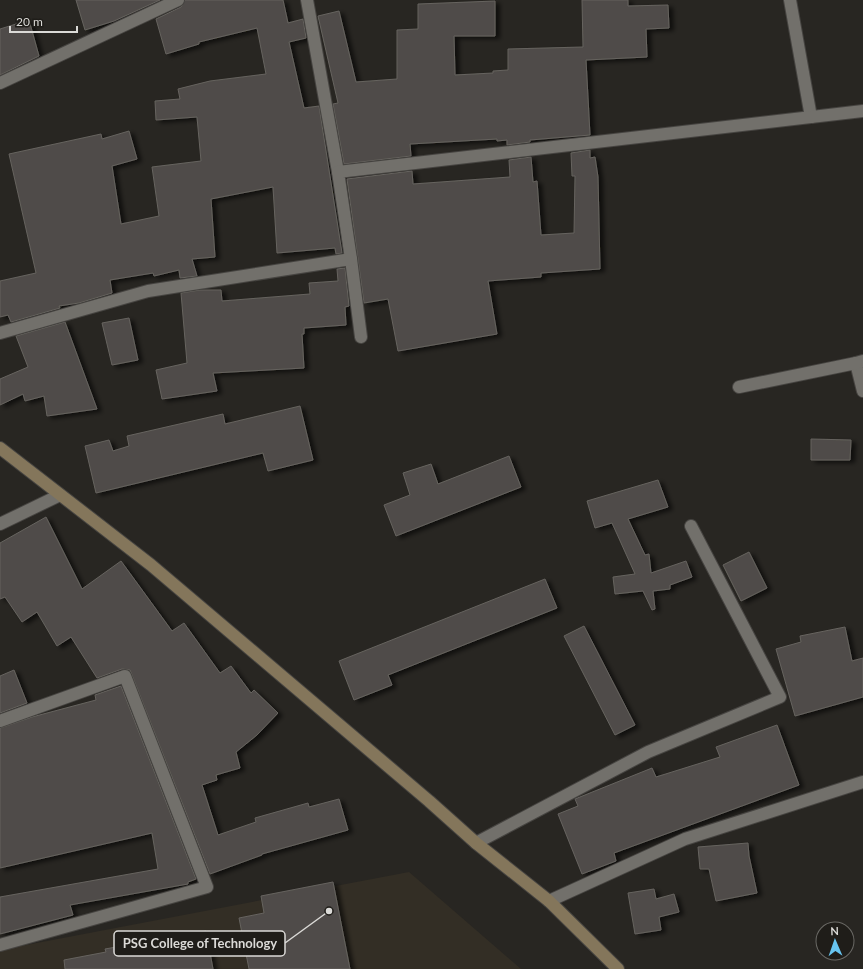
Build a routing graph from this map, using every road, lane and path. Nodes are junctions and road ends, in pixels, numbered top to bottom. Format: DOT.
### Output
graph roads {
  1 [pos="178,0"];
  2 [pos="307,0"];
  3 [pos="790,0"];
  4 [pos="0,83"];
  5 [pos="863,111"];
  6 [pos="811,117"];
  7 [pos="338,172"];
  8 [pos="351,259"];
  9 [pos="0,333"];
  10 [pos="361,337"];
  11 [pos="860,362"];
  12 [pos="739,387"];
  13 [pos="863,391"];
  14 [pos="0,448"];
  15 [pos="60,495"];
  16 [pos="0,524"];
  17 [pos="691,526"];
  18 [pos="0,721"];
  19 [pos="863,782"];
  20 [pos="476,844"];
  21 [pos="548,901"];
  22 [pos="0,945"];
  23 [pos="618,969"];
  1 -- 4 [label="street"];
  2 -- 7 [label="street"];
  3 -- 6 [label="street"];
  5 -- 6 [label="street"];
  6 -- 7 [label="street"];
  7 -- 8 [label="street"];
  8 -- 9 [label="street"];
  8 -- 10 [label="street"];
  11 -- 12 [label="street"];
  11 -- 13 [label="street"];
  14 -- 15 [label="street"];
  15 -- 16 [label="street"];
  15 -- 20 [label="street"];
  17 -- 20 [label="street"];
  18 -- 22 [label="street"];
  19 -- 21 [label="street"];
  20 -- 21 [label="street"];
  21 -- 23 [label="street"];
}
